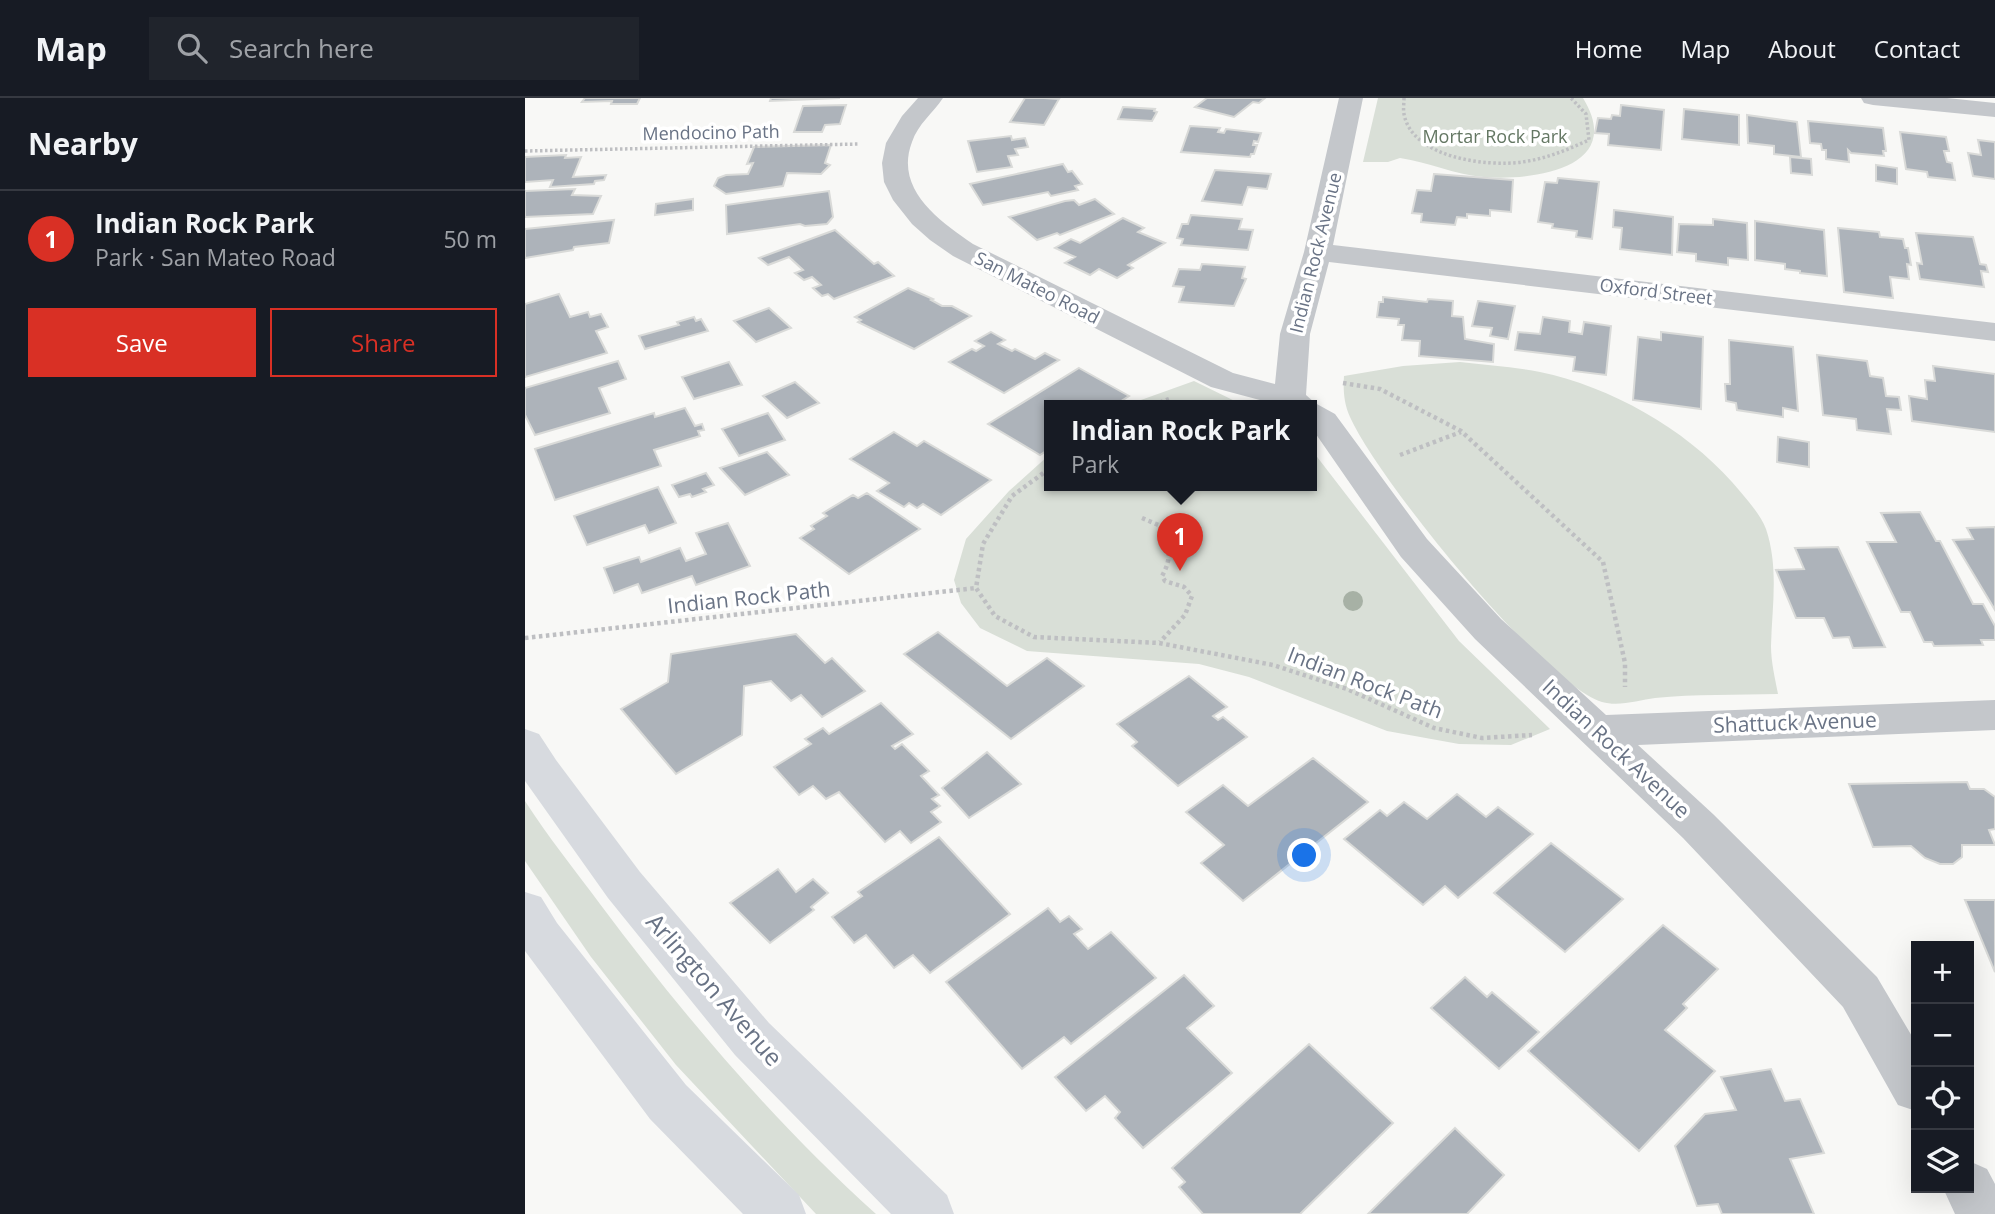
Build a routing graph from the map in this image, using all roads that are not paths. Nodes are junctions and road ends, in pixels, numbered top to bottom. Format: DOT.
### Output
graph roads {
  1 [pos="931,98"];
  2 [pos="1352,98"];
  3 [pos="1873,98"];
  4 [pos="1995,110"];
  5 [pos="1318,252"];
  6 [pos="1995,332"];
  7 [pos="1298,397"];
  8 [pos="1317,415"];
  9 [pos="1995,715"];
  10 [pos="1595,731"];
  11 [pos="525,745"];
  12 [pos="525,911"];
  13 [pos="1911,1079"];
  14 [pos="1972,1193"];
  15 [pos="779,1214"];
  16 [pos="927,1214"];
  17 [pos="1982,1214"];
  1 -- 7 [label="street, San Mateo Road"];
  2 -- 5 [label="street, Indian Rock Avenue"];
  3 -- 4 [label="street"];
  5 -- 6 [label="street, Oxford Street"];
  5 -- 7 [label="street, Indian Rock Avenue"];
  8 -- 10 [label="street, Indian Rock Avenue"];
  9 -- 10 [label="street, Shattuck Avenue"];
  10 -- 13 [label="street, Indian Rock Avenue"];
  11 -- 16 [label="main road, Arlington Avenue"];
  12 -- 15 [label="main road"];
  14 -- 17 [label="street"];
}
